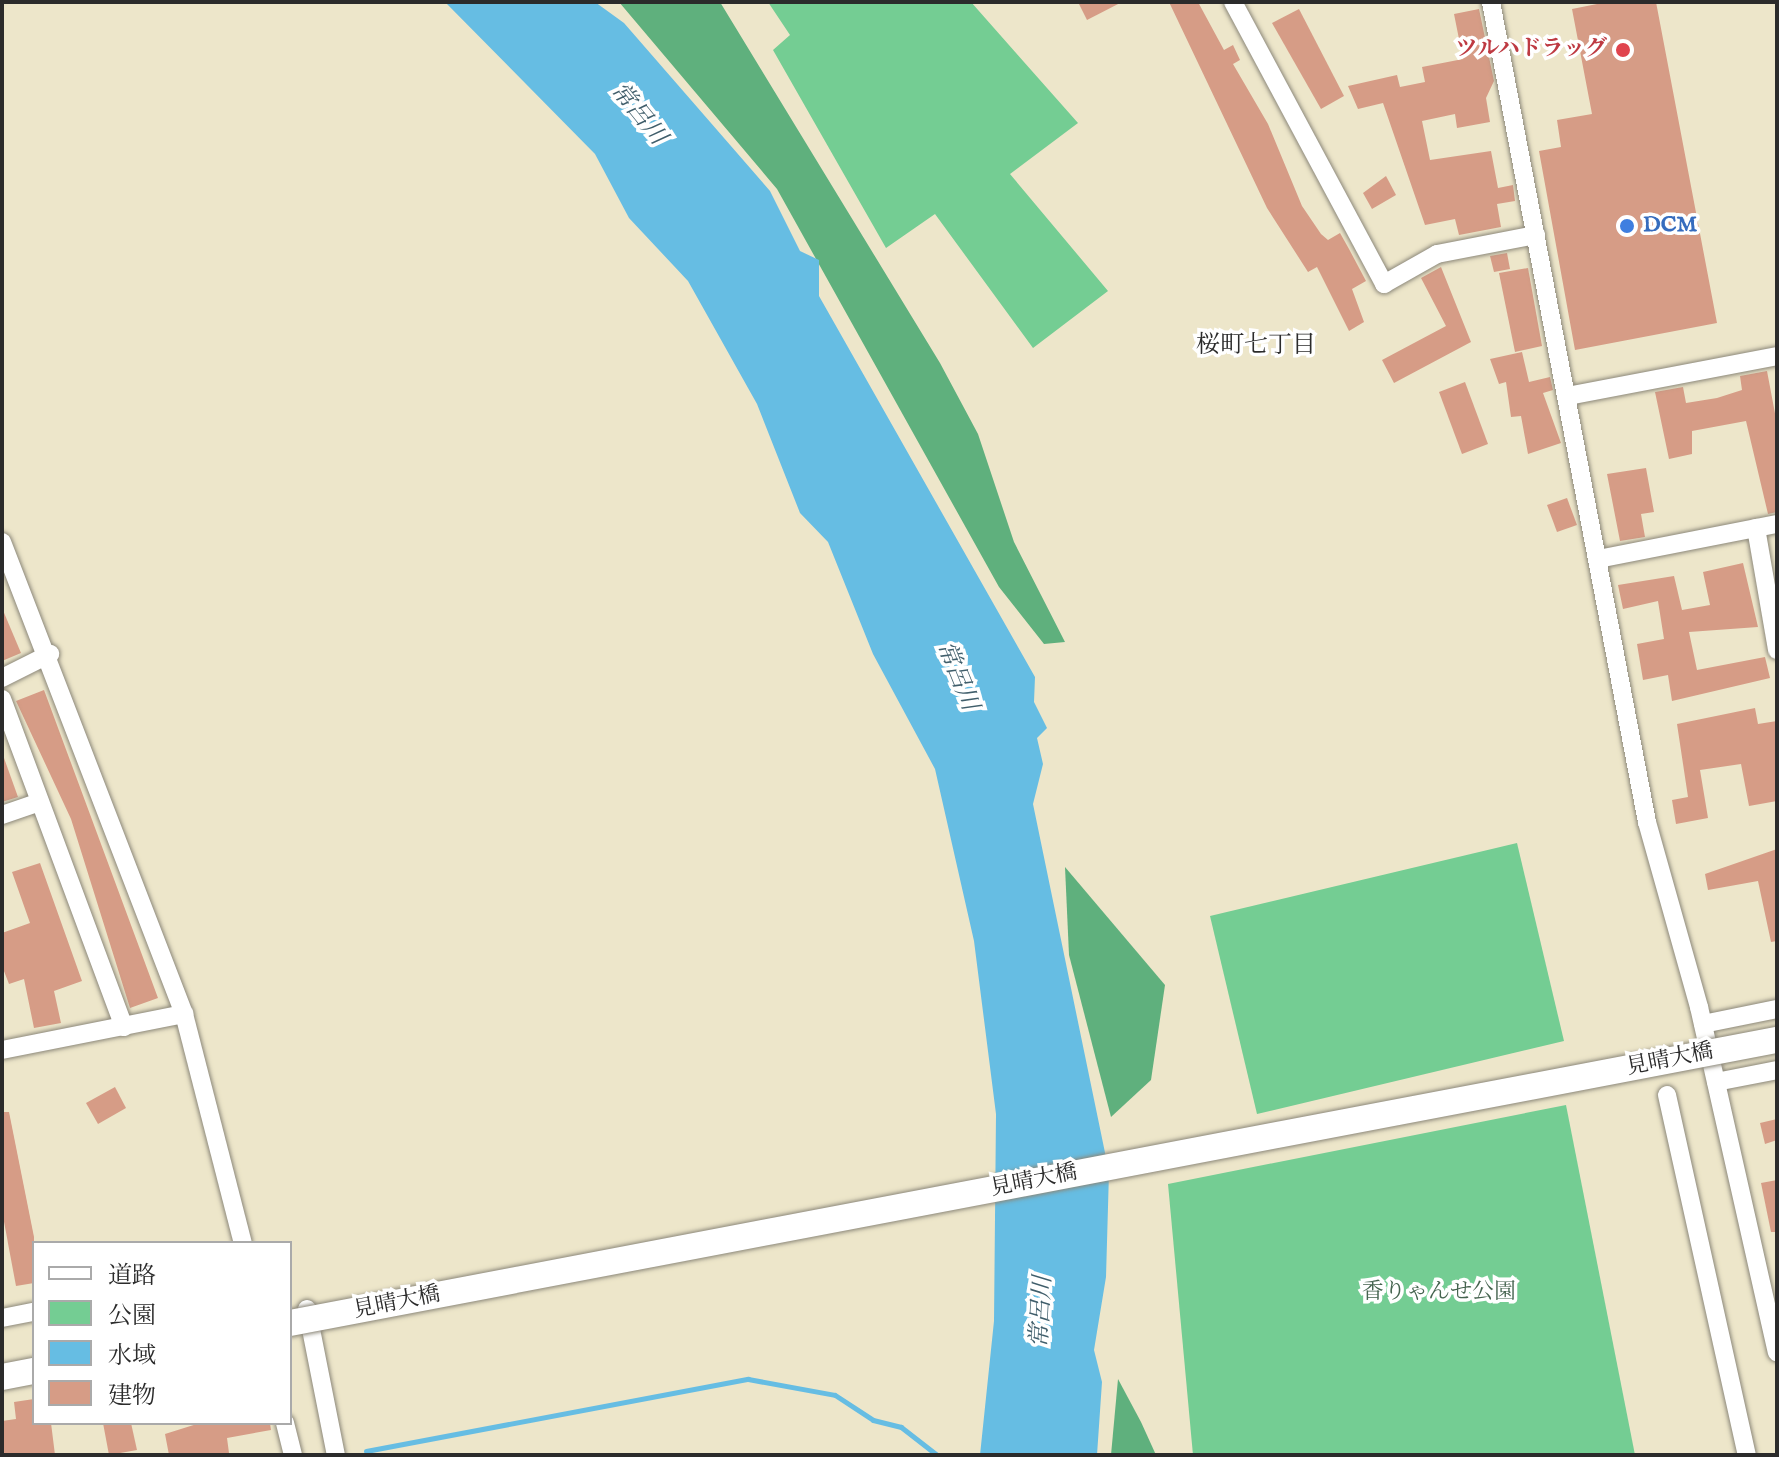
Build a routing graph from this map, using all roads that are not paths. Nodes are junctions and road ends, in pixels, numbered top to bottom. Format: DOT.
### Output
graph roads {
  1 [pos="1233,2"];
  2 [pos="1491,2"];
  3 [pos="1536,235"];
  4 [pos="1777,356"];
  5 [pos="1568,396"];
  6 [pos="1777,524"];
  7 [pos="1756,528"];
  8 [pos="2,542"];
  9 [pos="1598,559"];
  10 [pos="1777,650"];
  11 [pos="50,654"];
  12 [pos="2,678"];
  13 [pos="2,699"];
  14 [pos="40,802"];
  15 [pos="2,815"];
  16 [pos="1777,1009"];
  17 [pos="184,1014"];
  18 [pos="1703,1024"];
  19 [pos="124,1027"];
  20 [pos="1777,1040"];
  21 [pos="2,1050"];
  22 [pos="1777,1070"];
  23 [pos="1716,1082"];
  24 [pos="1667,1095"];
  25 [pos="242,1241"];
  26 [pos="1768,1266"];
  27 [pos="32,1312"];
  28 [pos="298,1315"];
  29 [pos="2,1318"];
  30 [pos="1777,1347"];
  31 [pos="32,1371"];
  32 [pos="2,1377"];
  33 [pos="286,1425"];
  34 [pos="293,1455"];
  35 [pos="336,1455"];
  36 [pos="1747,1455"];
  1 -- 3 [label="street"];
  2 -- 3 [label="street"];
  3 -- 5 [label="street"];
  4 -- 5 [label="street"];
  5 -- 9 [label="street"];
  6 -- 7 [label="street"];
  7 -- 9 [label="street"];
  7 -- 10 [label="street"];
  8 -- 11 [label="street"];
  9 -- 18 [label="street"];
  11 -- 12 [label="street"];
  11 -- 17 [label="street"];
  13 -- 14 [label="street"];
  14 -- 15 [label="street"];
  14 -- 19 [label="street"];
  16 -- 18 [label="street"];
  17 -- 19 [label="street"];
  17 -- 25 [label="street"];
  18 -- 23 [label="street"];
  19 -- 21 [label="street"];
  20 -- 28 [label="main road, 見晴大橋, bridge"];
  22 -- 23 [label="street"];
  23 -- 26 [label="street"];
  24 -- 36 [label="street"];
  26 -- 30 [label="street"];
  27 -- 29 [label="street"];
  28 -- 35 [label="street"];
  31 -- 32 [label="main road"];
  33 -- 34 [label="street"];
}
